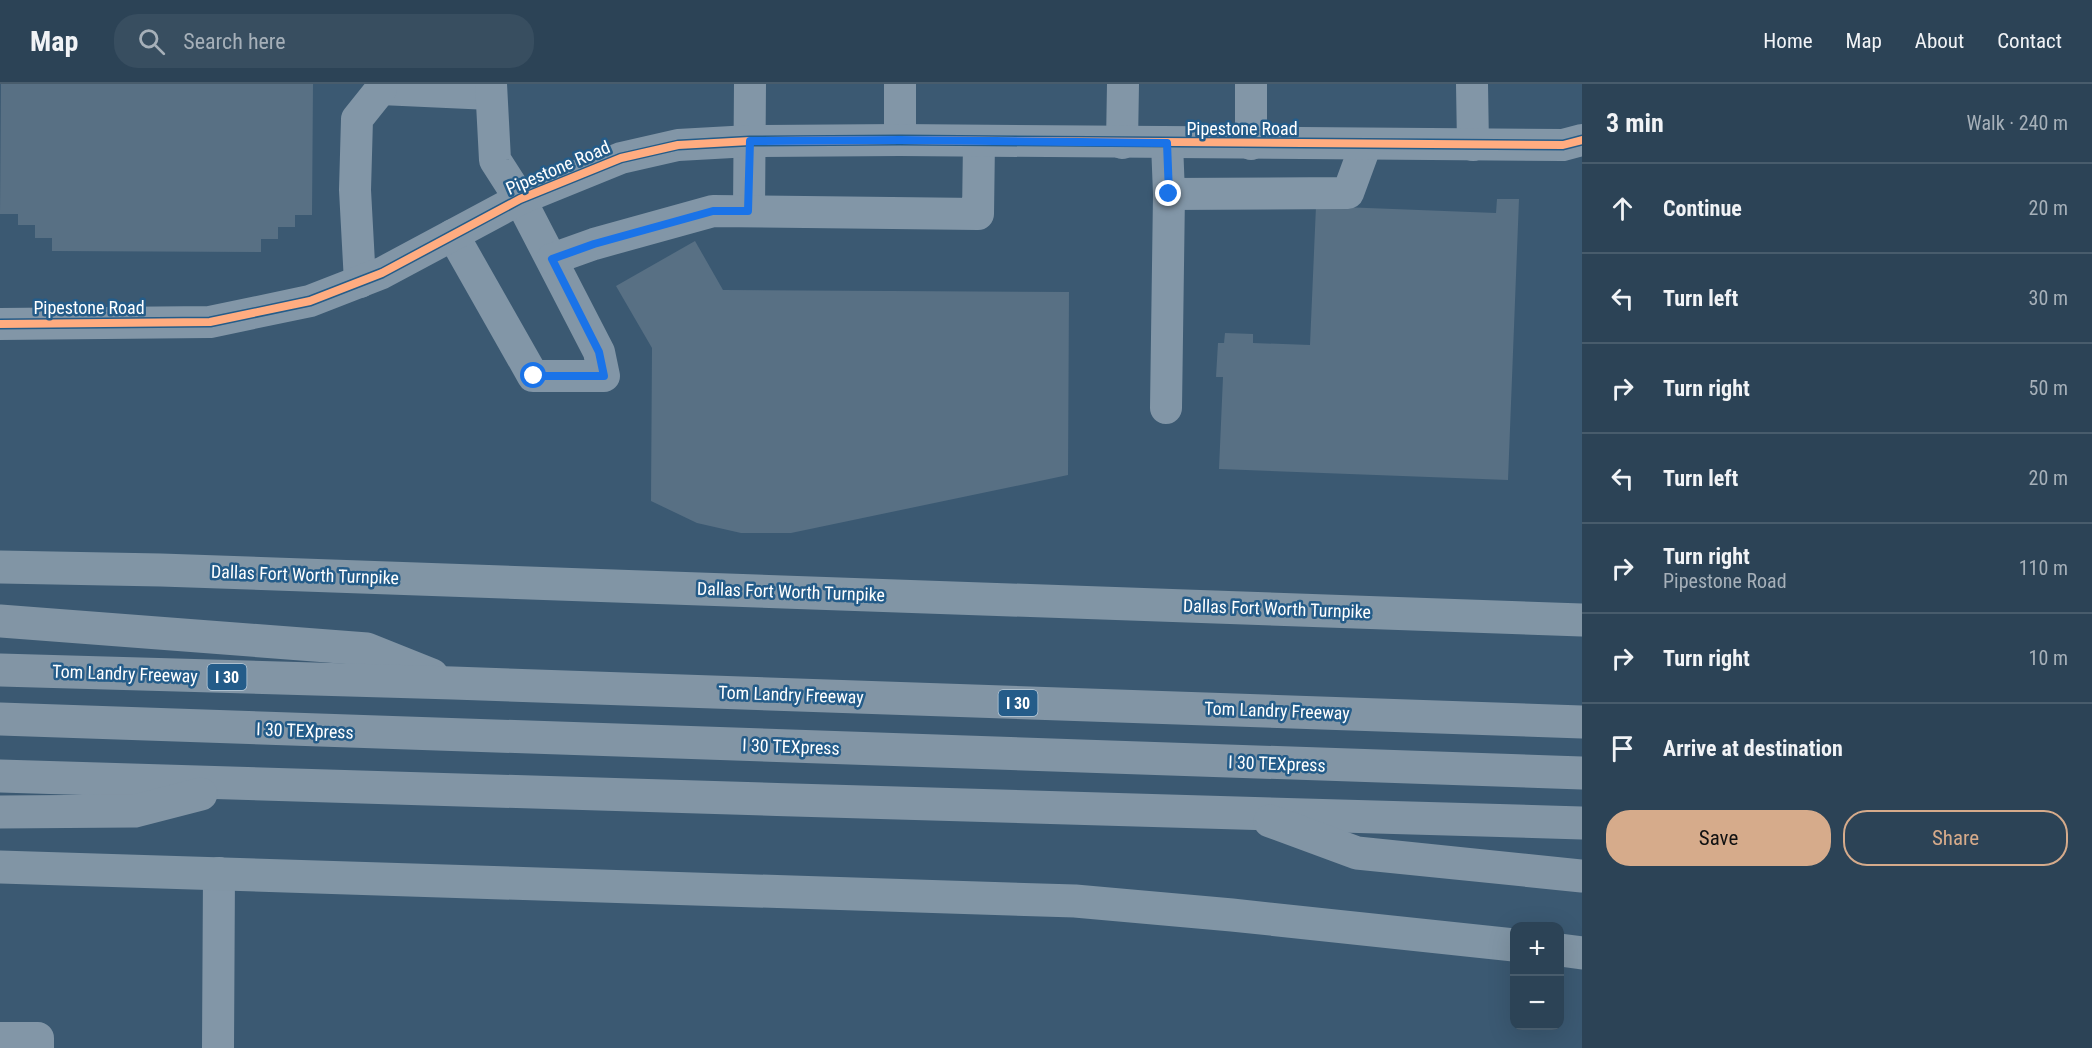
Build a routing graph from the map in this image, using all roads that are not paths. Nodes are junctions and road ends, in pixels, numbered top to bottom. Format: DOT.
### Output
graph roads {
  1 [pos="750,84"];
  2 [pos="900,84"];
  3 [pos="1123,84"];
  4 [pos="1251,84"];
  5 [pos="1472,84"];
  6 [pos="381,87"];
  7 [pos="491,89"];
  8 [pos="900,140"];
  9 [pos="1582,140"];
  10 [pos="750,141"];
  11 [pos="980,142"];
  12 [pos="1122,143"];
  13 [pos="1167,143"];
  14 [pos="1251,144"];
  15 [pos="1366,144"];
  16 [pos="1473,145"];
  17 [pos="1169,194"];
  18 [pos="520,199"];
  19 [pos="748,211"];
  20 [pos="453,235"];
  21 [pos="552,259"];
  22 [pos="360,282"];
  23 [pos="0,324"];
  24 [pos="1166,408"];
  25 [pos="0,567"];
  26 [pos="1582,620"];
  27 [pos="0,621"];
  28 [pos="0,670"];
  29 [pos="453,683"];
  30 [pos="0,719"];
  31 [pos="1582,722"];
  32 [pos="1582,773"];
  33 [pos="0,776"];
  34 [pos="237,785"];
  35 [pos="1242,811"];
  36 [pos="0,812"];
  37 [pos="1582,823"];
  38 [pos="0,867"];
  39 [pos="219,873"];
  40 [pos="1582,876"];
  41 [pos="1510,944"];
  42 [pos="1564,950"];
  43 [pos="1582,952"];
  44 [pos="0,1038"];
  45 [pos="38,1048"];
  46 [pos="218,1048"];
  1 -- 10 [label="street"];
  2 -- 8 [label="street"];
  3 -- 12 [label="street"];
  4 -- 14 [label="street"];
  5 -- 16 [label="street"];
  6 -- 7 [label="street"];
  6 -- 22 [label="street"];
  7 -- 18 [label="street"];
  8 -- 10 [label="street, Pipestone Road"];
  8 -- 11 [label="street, Pipestone Road"];
  9 -- 16 [label="street, Pipestone Road"];
  10 -- 18 [label="street, Pipestone Road"];
  10 -- 19 [label="street"];
  11 -- 12 [label="street, Pipestone Road"];
  11 -- 19 [label="street"];
  12 -- 13 [label="street, Pipestone Road"];
  13 -- 14 [label="street, Pipestone Road"];
  13 -- 17 [label="street"];
  14 -- 15 [label="street, Pipestone Road"];
  15 -- 16 [label="street, Pipestone Road"];
  15 -- 17 [label="street"];
  17 -- 24 [label="street"];
  18 -- 20 [label="street, Pipestone Road"];
  18 -- 21 [label="street"];
  19 -- 21 [label="street"];
  20 -- 21 [label="street"];
  20 -- 22 [label="street, Pipestone Road"];
  22 -- 23 [label="street, Pipestone Road"];
  25 -- 26 [label="main road, Dallas Fort Worth Turnpike"];
  27 -- 29 [label="highway"];
  28 -- 29 [label="highway, Tom Landry Freeway / I 30"];
  29 -- 31 [label="highway, Tom Landry Freeway / I 30"];
  30 -- 32 [label="highway, I 30 TEXpress"];
  33 -- 34 [label="highway"];
  34 -- 35 [label="highway"];
  34 -- 36 [label="highway"];
  35 -- 37 [label="highway"];
  35 -- 40 [label="highway"];
  38 -- 39 [label="main road"];
  39 -- 41 [label="main road"];
  39 -- 46 [label="street"];
  42 -- 43 [label="main road"];
  44 -- 45 [label="street"];
}
